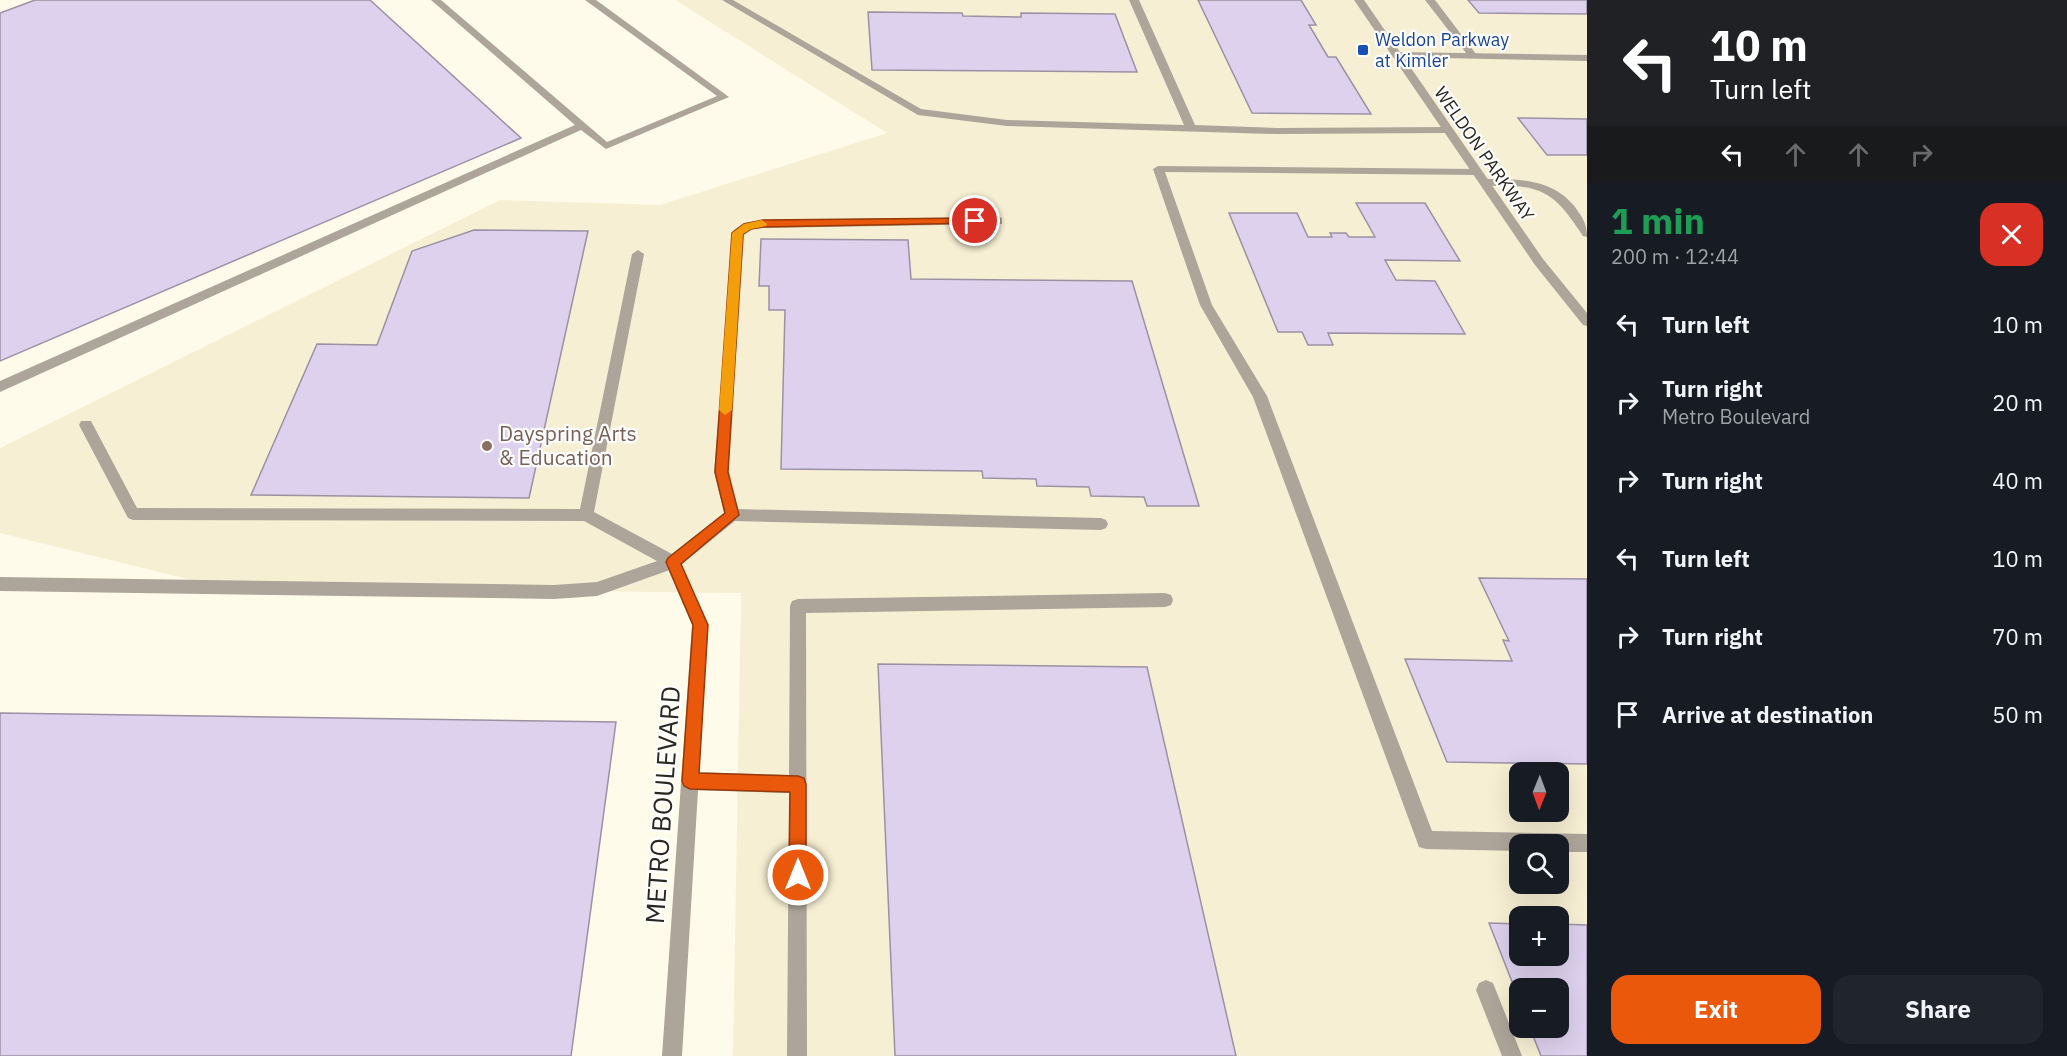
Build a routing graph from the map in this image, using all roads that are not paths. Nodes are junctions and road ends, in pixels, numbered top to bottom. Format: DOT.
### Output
graph roads {
  1 [pos="436,0"];
  2 [pos="590,0"];
  3 [pos="727,0"];
  4 [pos="1134,0"];
  5 [pos="1359,0"];
  6 [pos="1430,0"];
  7 [pos="1396,55"];
  8 [pos="1473,56"];
  9 [pos="1587,58"];
  10 [pos="582,126"];
  11 [pos="1191,129"];
  12 [pos="1447,130"];
  13 [pos="1480,177"];
  14 [pos="998,221"];
  15 [pos="1587,233"];
  16 [pos="638,254"];
  17 [pos="1582,311"];
  18 [pos="1587,322"];
  19 [pos="0,387"];
  20 [pos="86,425"];
  21 [pos="586,515"];
  22 [pos="732,515"];
  23 [pos="1101,524"];
  24 [pos="673,562"];
  25 [pos="0,584"];
  26 [pos="1165,600"];
  27 [pos="690,781"];
  28 [pos="798,784"];
  29 [pos="1587,843"];
  30 [pos="1486,990"];
  31 [pos="672,1056"];
  32 [pos="797,1056"];
  33 [pos="1512,1056"];
  1 -- 10 [label="street"];
  2 -- 10 [label="street"];
  3 -- 11 [label="street"];
  4 -- 11 [label="street"];
  5 -- 7 [label="street, WELDON PARKWAY"];
  6 -- 8 [label="street"];
  7 -- 8 [label="street"];
  7 -- 12 [label="street, WELDON PARKWAY"];
  8 -- 9 [label="street"];
  10 -- 19 [label="street"];
  11 -- 12 [label="street"];
  12 -- 13 [label="street, WELDON PARKWAY"];
  13 -- 15 [label="street"];
  13 -- 17 [label="street, WELDON PARKWAY"];
  13 -- 29 [label="street"];
  14 -- 22 [label="street"];
  16 -- 21 [label="street"];
  17 -- 18 [label="street, WELDON PARKWAY"];
  20 -- 21 [label="street"];
  21 -- 24 [label="street"];
  22 -- 23 [label="street"];
  22 -- 24 [label="street"];
  24 -- 25 [label="street"];
  24 -- 27 [label="street, METRO BOULEVARD"];
  26 -- 28 [label="street"];
  27 -- 28 [label="street"];
  27 -- 31 [label="street, METRO BOULEVARD"];
  28 -- 32 [label="street"];
  30 -- 33 [label="street"];
}
